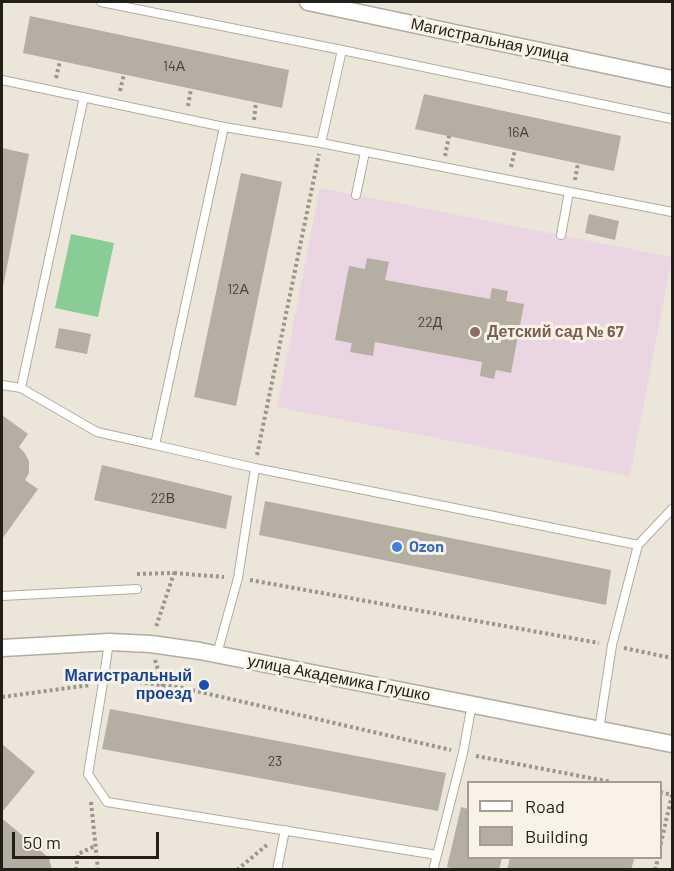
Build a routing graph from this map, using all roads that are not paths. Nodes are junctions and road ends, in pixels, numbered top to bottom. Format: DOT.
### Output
graph roads {
  1 [pos="101,2"];
  2 [pos="308,2"];
  3 [pos="342,50"];
  4 [pos="672,79"];
  5 [pos="2,80"];
  6 [pos="84,97"];
  7 [pos="672,119"];
  8 [pos="224,127"];
  9 [pos="321,143"];
  10 [pos="365,152"];
  11 [pos="569,192"];
  12 [pos="356,195"];
  13 [pos="672,212"];
  14 [pos="561,235"];
  15 [pos="2,385"];
  16 [pos="21,388"];
  17 [pos="155,445"];
  18 [pos="255,468"];
  19 [pos="672,509"];
  20 [pos="638,545"];
  21 [pos="137,589"];
  22 [pos="2,596"];
  23 [pos="109,642"];
  24 [pos="2,648"];
  25 [pos="218,654"];
  26 [pos="472,703"];
  27 [pos="599,730"];
  28 [pos="672,744"];
  29 [pos="285,830"];
  30 [pos="437,855"];
  31 [pos="277,870"];
  32 [pos="433,870"];
  1 -- 3 [label="lane"];
  2 -- 4 [label="street, Магистральная улица"];
  3 -- 7 [label="lane"];
  3 -- 9 [label="lane"];
  5 -- 6 [label="lane"];
  6 -- 8 [label="lane"];
  6 -- 16 [label="lane"];
  8 -- 9 [label="lane"];
  8 -- 17 [label="lane"];
  9 -- 10 [label="lane"];
  10 -- 11 [label="lane"];
  10 -- 12 [label="lane"];
  11 -- 13 [label="lane"];
  11 -- 14 [label="lane"];
  15 -- 16 [label="lane"];
  16 -- 17 [label="lane"];
  17 -- 18 [label="lane"];
  18 -- 20 [label="lane"];
  18 -- 25 [label="lane"];
  19 -- 20 [label="lane"];
  20 -- 27 [label="lane"];
  21 -- 22 [label="lane"];
  23 -- 24 [label="street, улица Академика Глушко"];
  23 -- 25 [label="street, улица Академика Глушко"];
  23 -- 29 [label="lane"];
  25 -- 26 [label="street, улица Академика Глушко"];
  26 -- 27 [label="street, улица Академика Глушко"];
  26 -- 30 [label="lane"];
  27 -- 28 [label="street, улица Академика Глушко"];
  29 -- 30 [label="lane"];
  29 -- 31 [label="lane"];
  30 -- 32 [label="lane"];
}
